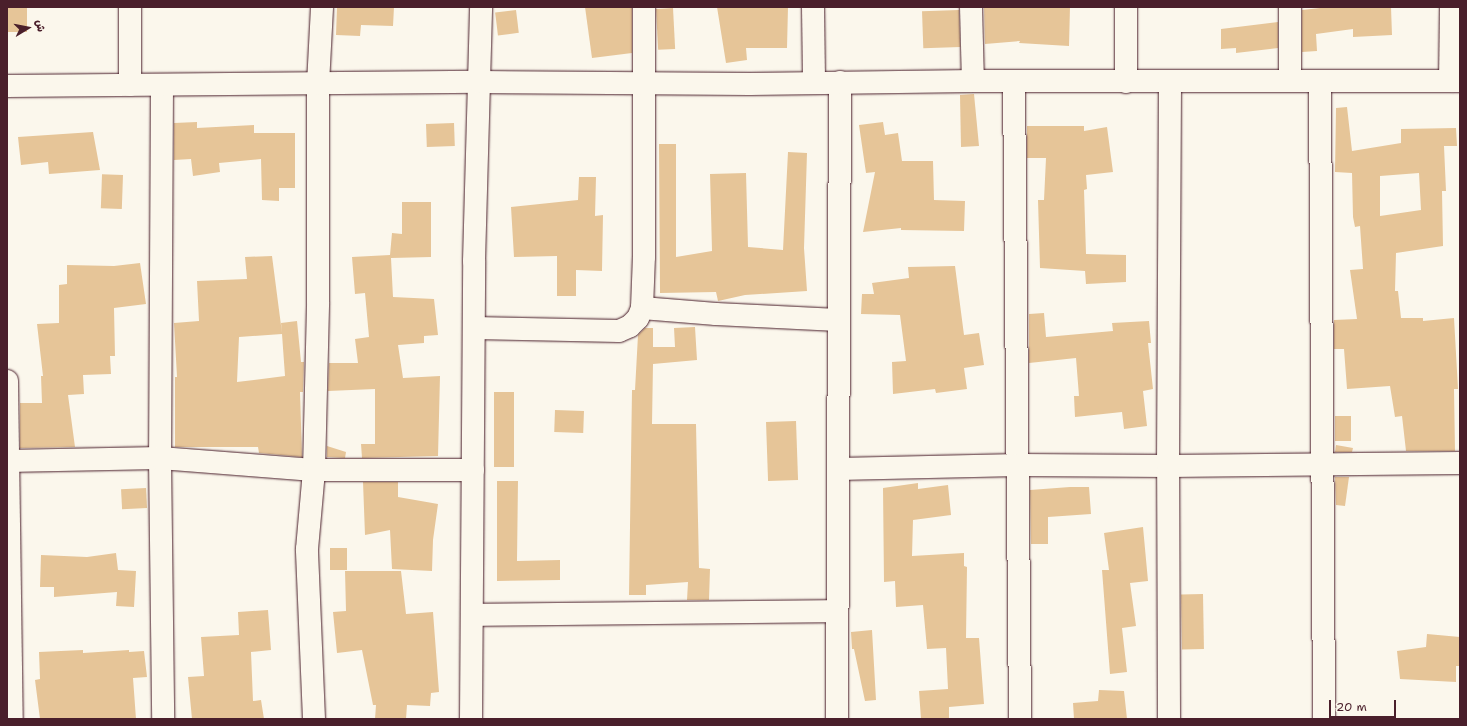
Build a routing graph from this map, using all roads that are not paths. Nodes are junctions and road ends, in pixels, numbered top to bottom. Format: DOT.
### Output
graph roads {
  1 [pos="130,7"];
  2 [pos="322,7"];
  3 [pos="482,7"];
  4 [pos="644,7"];
  5 [pos="813,7"];
  6 [pos="971,7"];
  7 [pos="1126,7"];
  8 [pos="1290,7"];
  9 [pos="1451,7"];
  10 [pos="973,81"];
  11 [pos="1014,81"];
  12 [pos="1290,81"];
  13 [pos="1455,81"];
  14 [pos="480,82"];
  15 [pos="643,82"];
  16 [pos="814,82"];
  17 [pos="840,82"];
  18 [pos="1126,82"];
  19 [pos="1170,82"];
  20 [pos="1320,82"];
  21 [pos="318,84"];
  22 [pos="130,85"];
  23 [pos="162,85"];
  24 [pos="7,86"];
  25 [pos="642,308"];
  26 [pos="838,320"];
  27 [pos="474,328"];
  28 [pos="7,382"];
  29 [pos="160,458"];
  30 [pos="7,461"];
  31 [pos="1460,463"];
  32 [pos="1019,464"];
  33 [pos="1321,465"];
  34 [pos="1168,466"];
  35 [pos="838,469"];
  36 [pos="314,470"];
  37 [pos="473,470"];
  38 [pos="837,611"];
  39 [pos="472,615"];
  40 [pos="12,719"];
  41 [pos="163,719"];
  42 [pos="314,719"];
  43 [pos="471,719"];
  44 [pos="837,719"];
  45 [pos="1020,719"];
  46 [pos="1169,719"];
  47 [pos="1324,719"];
  1 -- 22 [label="street"];
  2 -- 21 [label="street"];
  3 -- 14 [label="street"];
  4 -- 15 [label="street"];
  5 -- 16 [label="street"];
  6 -- 10 [label="street"];
  7 -- 18 [label="street"];
  8 -- 12 [label="street"];
  9 -- 13 [label="street"];
  10 -- 11 [label="street"];
  10 -- 17 [label="street"];
  11 -- 18 [label="street"];
  11 -- 32 [label="street"];
  12 -- 19 [label="street"];
  12 -- 20 [label="street"];
  13 -- 20 [label="street"];
  14 -- 15 [label="street"];
  14 -- 21 [label="street"];
  14 -- 27 [label="street"];
  15 -- 16 [label="street"];
  15 -- 25 [label="street"];
  16 -- 17 [label="street"];
  17 -- 26 [label="street"];
  18 -- 19 [label="street"];
  19 -- 34 [label="street"];
  20 -- 33 [label="street"];
  21 -- 23 [label="street"];
  21 -- 36 [label="street"];
  22 -- 23 [label="street"];
  22 -- 24 [label="street"];
  23 -- 29 [label="street"];
  25 -- 26 [label="street"];
  25 -- 27 [label="street"];
  26 -- 35 [label="street"];
  27 -- 37 [label="street"];
  28 -- 30 [label="street"];
  29 -- 30 [label="street"];
  29 -- 36 [label="street"];
  29 -- 41 [label="street"];
  30 -- 40 [label="street"];
  31 -- 33 [label="street"];
  32 -- 34 [label="street"];
  32 -- 35 [label="street"];
  32 -- 45 [label="street"];
  33 -- 34 [label="street"];
  33 -- 47 [label="street"];
  34 -- 46 [label="street"];
  35 -- 38 [label="street"];
  36 -- 37 [label="street"];
  36 -- 42 [label="street"];
  37 -- 39 [label="street"];
  38 -- 39 [label="street"];
  38 -- 44 [label="street"];
  39 -- 43 [label="street"];
}
